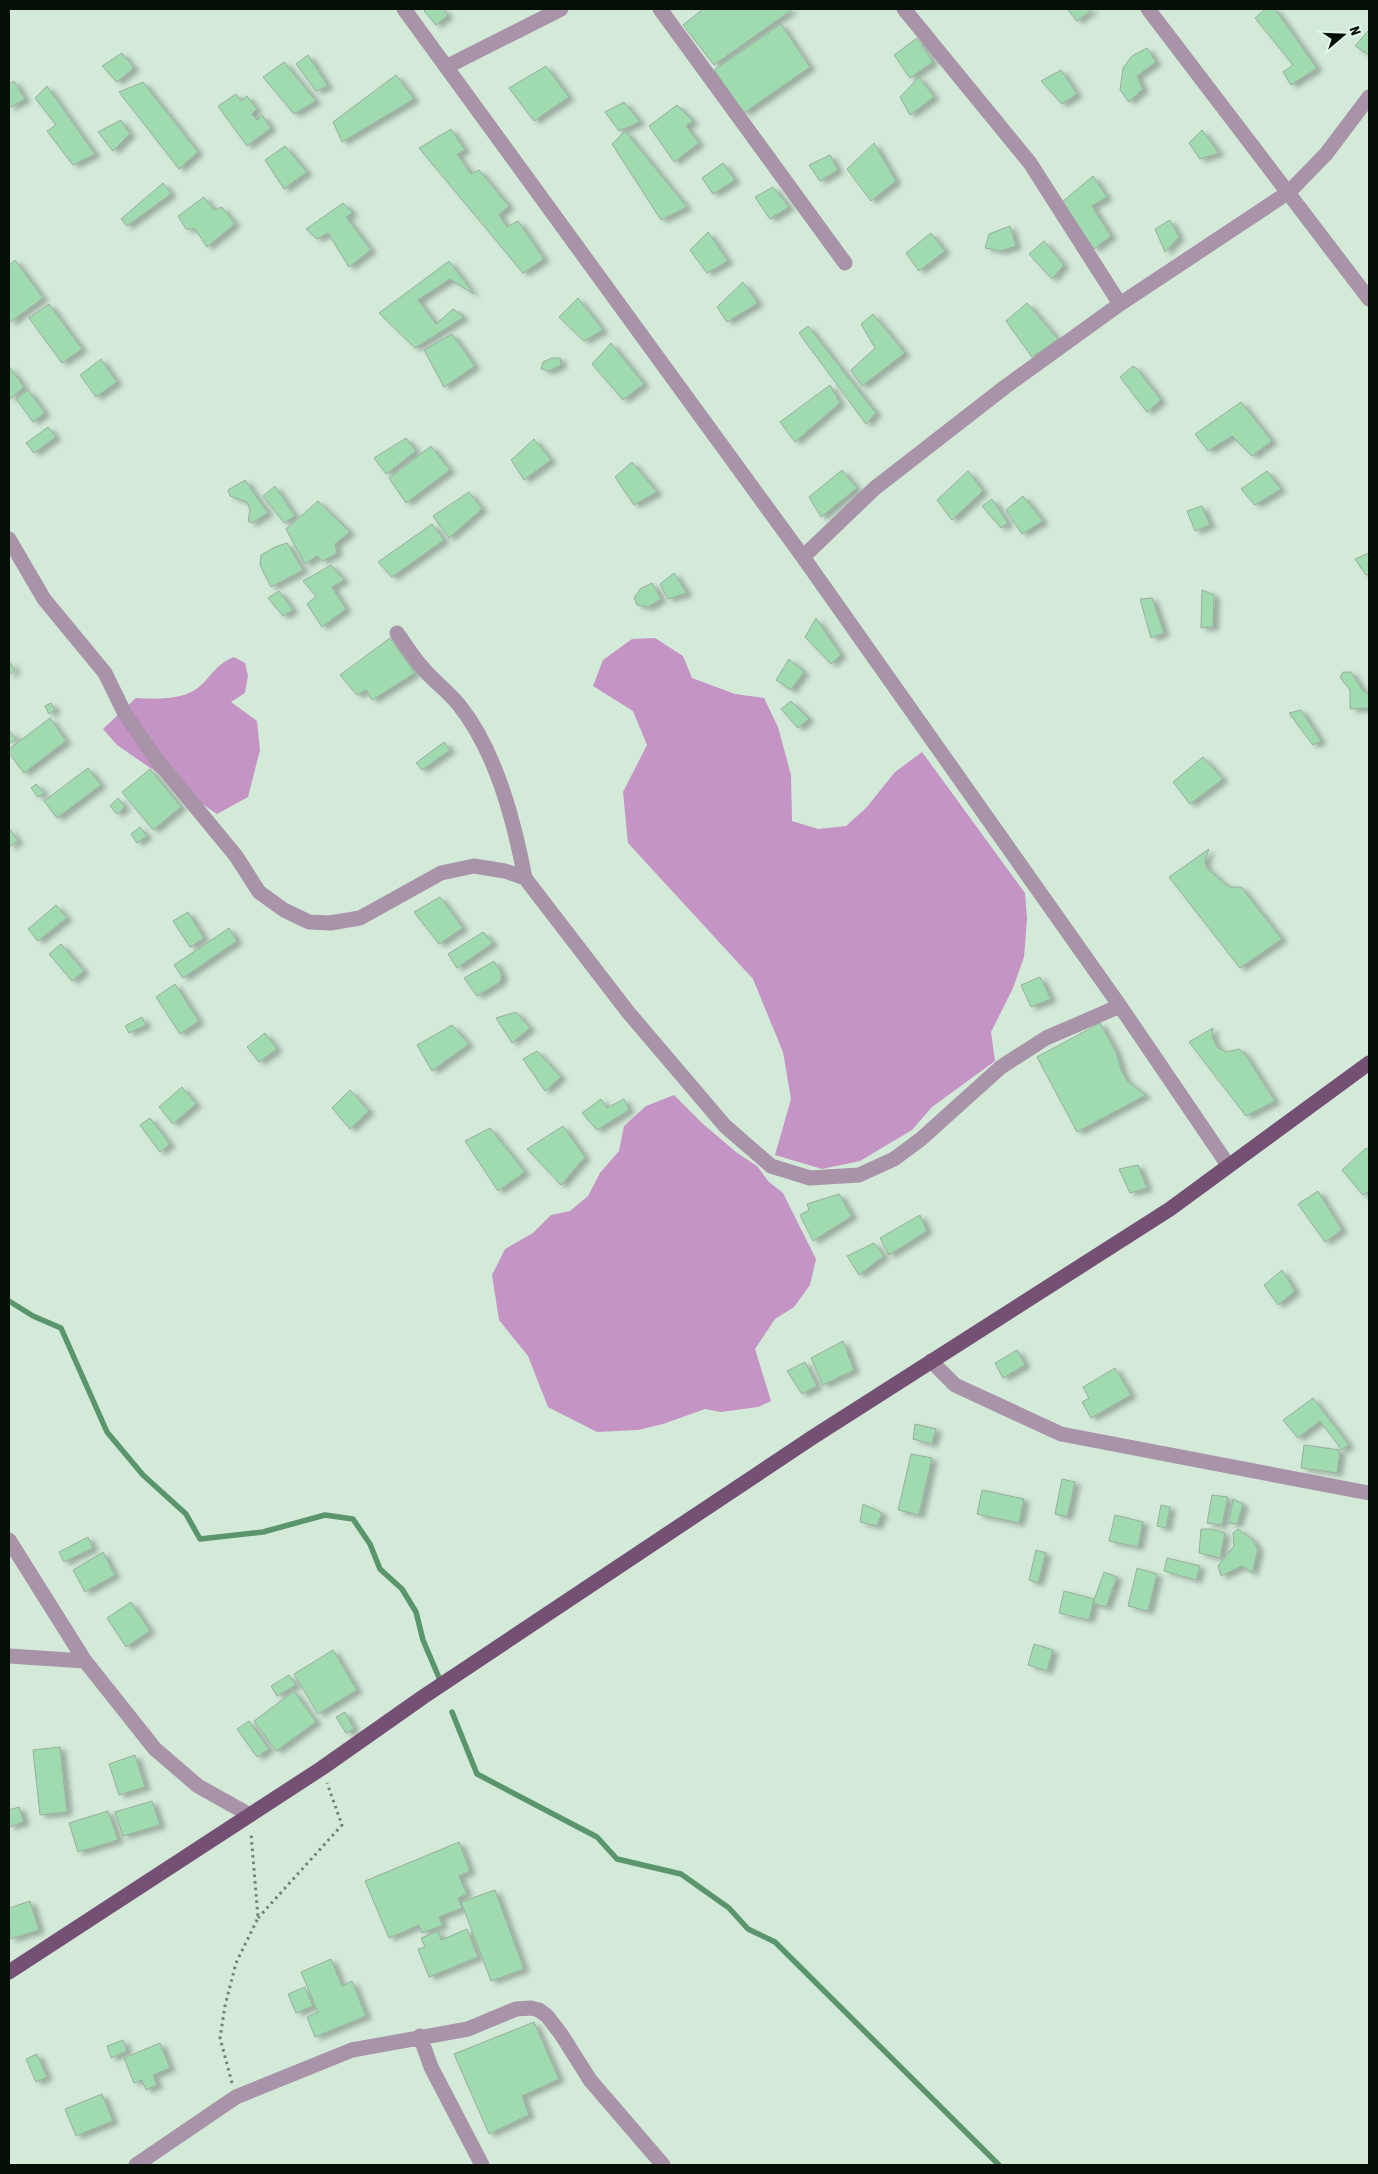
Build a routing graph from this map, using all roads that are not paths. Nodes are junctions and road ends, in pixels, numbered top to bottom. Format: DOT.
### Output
graph roads {
  1 [pos="404,9"];
  2 [pos="561,9"];
  3 [pos="660,9"];
  4 [pos="904,9"];
  5 [pos="1148,9"];
  6 [pos="446,67"];
  7 [pos="1369,97"];
  8 [pos="1289,192"];
  9 [pos="845,263"];
  10 [pos="1369,299"];
  11 [pos="1120,304"];
  12 [pos="9,539"];
  13 [pos="803,557"];
  14 [pos="397,633"];
  15 [pos="525,878"];
  16 [pos="1120,1006"];
  17 [pos="1369,1063"];
  18 [pos="1228,1165"];
  19 [pos="931,1361"];
  20 [pos="1369,1493"];
  21 [pos="9,1540"];
  22 [pos="9,1656"];
  23 [pos="85,1661"];
  24 [pos="250,1815"];
  25 [pos="9,1972"];
  26 [pos="420,2036"];
  27 [pos="136,2165"];
  28 [pos="482,2165"];
  29 [pos="663,2165"];
  1 -- 6 [label="street"];
  2 -- 6 [label="street"];
  3 -- 9 [label="street"];
  4 -- 11 [label="street"];
  5 -- 8 [label="street"];
  6 -- 13 [label="street"];
  7 -- 8 [label="street"];
  8 -- 10 [label="street"];
  8 -- 11 [label="street"];
  11 -- 13 [label="street"];
  12 -- 15 [label="street"];
  13 -- 16 [label="street"];
  14 -- 15 [label="street"];
  15 -- 16 [label="street"];
  16 -- 18 [label="street"];
  17 -- 18 [label="main road"];
  18 -- 19 [label="main road"];
  19 -- 20 [label="street"];
  19 -- 24 [label="main road"];
  21 -- 23 [label="street"];
  22 -- 23 [label="street"];
  23 -- 24 [label="street"];
  24 -- 25 [label="main road"];
  26 -- 27 [label="street"];
  26 -- 28 [label="street"];
  26 -- 29 [label="street"];
}
